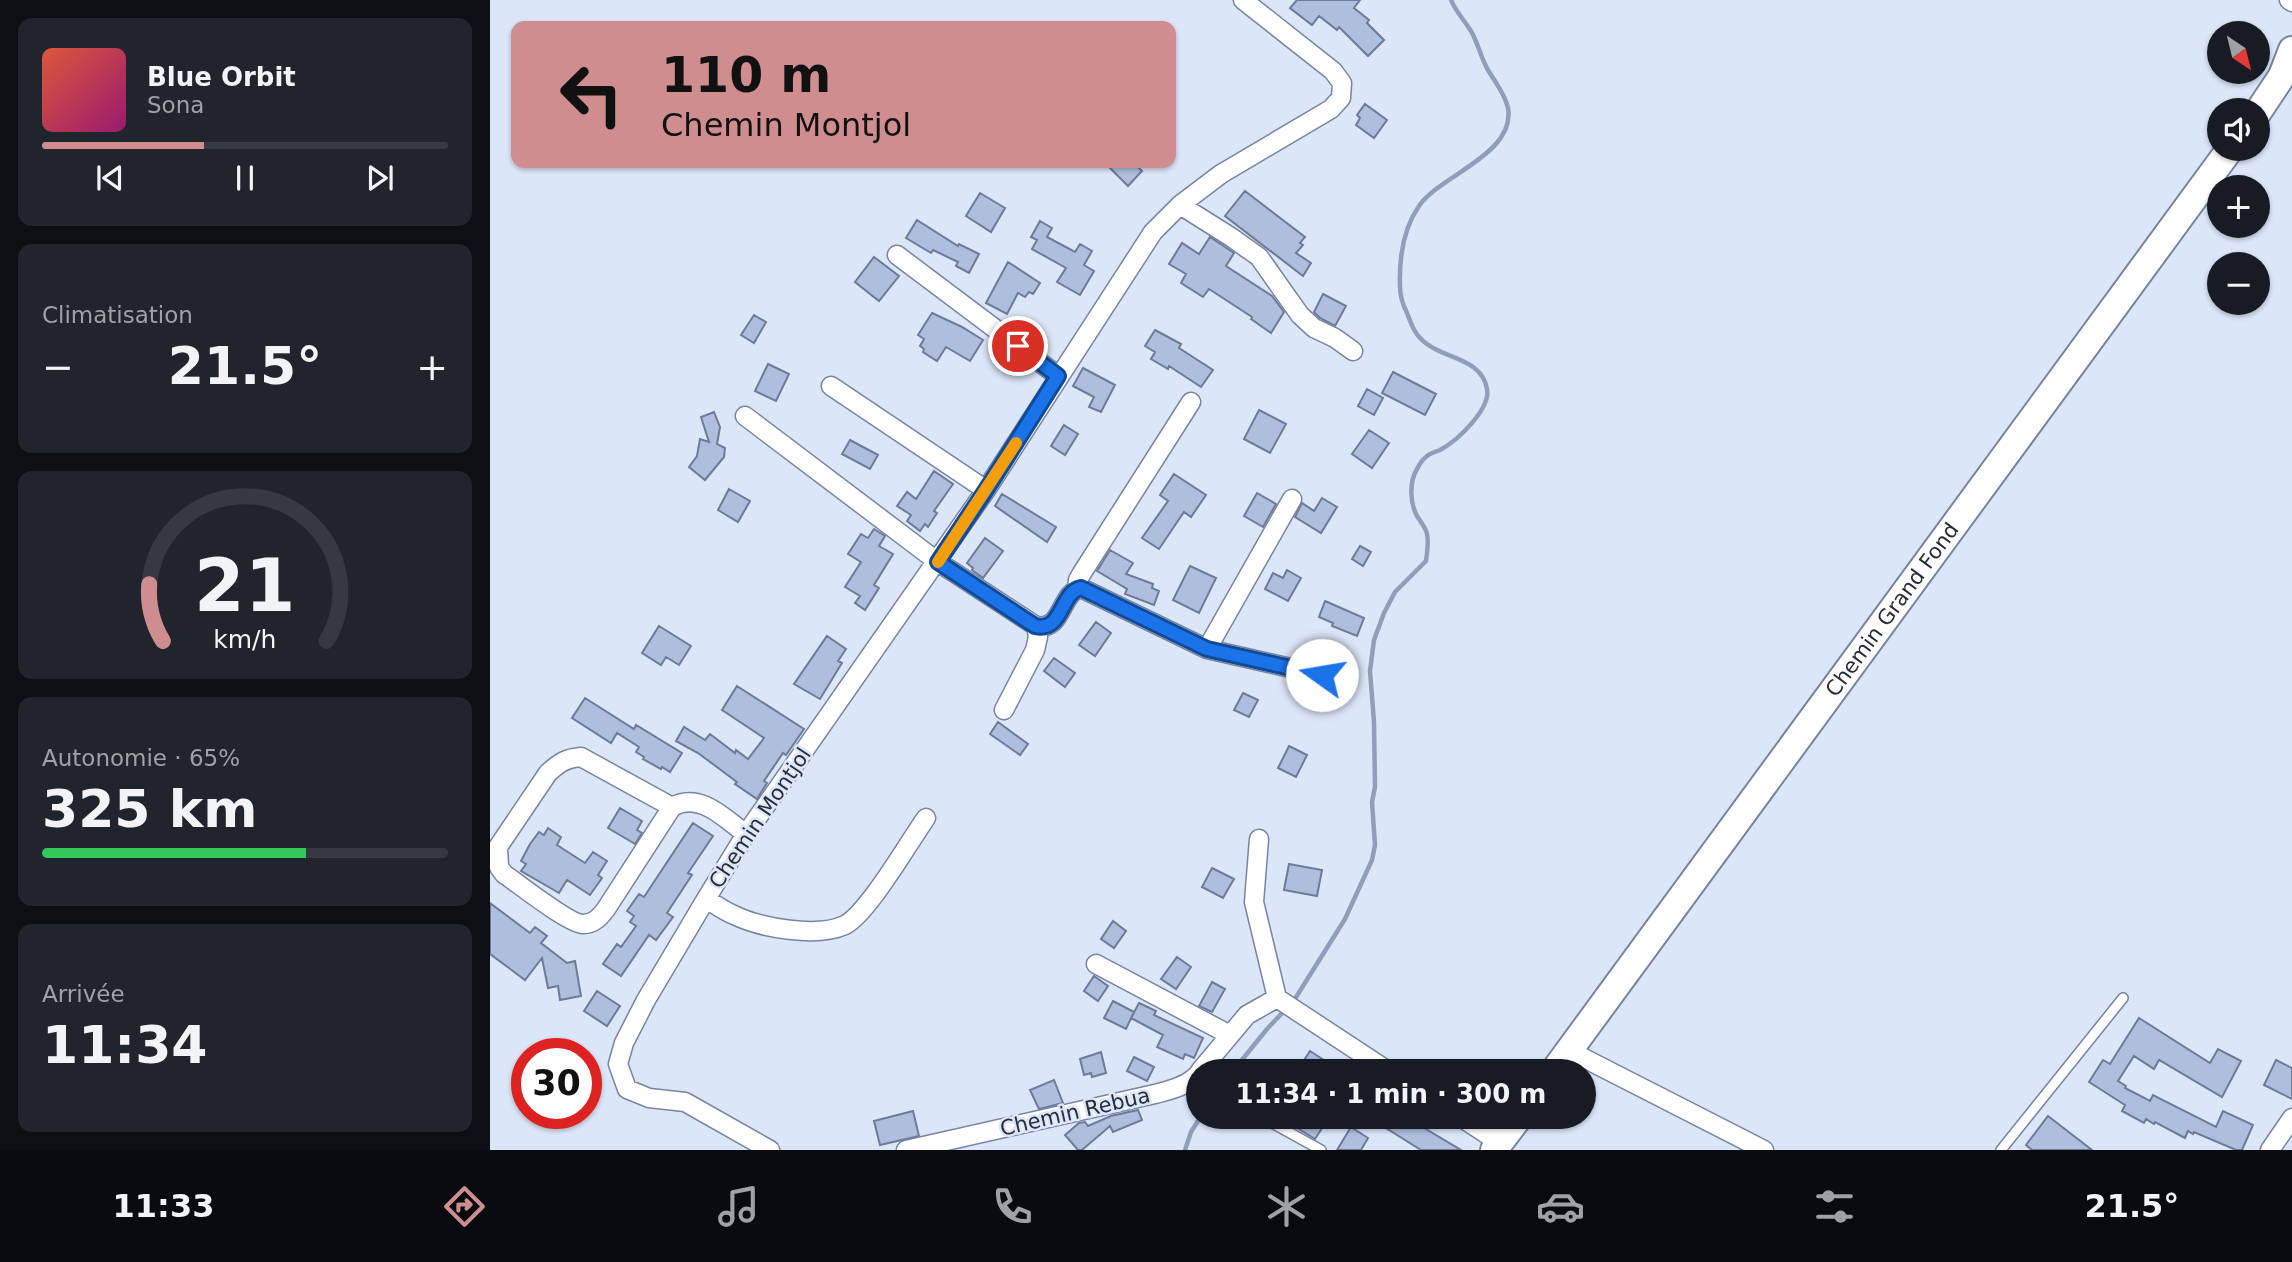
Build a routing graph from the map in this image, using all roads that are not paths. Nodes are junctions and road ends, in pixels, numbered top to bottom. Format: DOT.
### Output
graph roads {
  1 [pos="1243,0"];
  2 [pos="2292,50"];
  3 [pos="2267,98"];
  4 [pos="2221,161"];
  5 [pos="1180,205"];
  6 [pos="897,256"];
  7 [pos="1353,351"];
  8 [pos="1058,376"];
  9 [pos="831,386"];
  10 [pos="1191,401"];
  11 [pos="745,416"];
  12 [pos="986,490"];
  13 [pos="1292,499"];
  14 [pos="938,562"];
  15 [pos="1077,588"];
  16 [pos="1035,626"];
  17 [pos="1207,649"];
  18 [pos="1322,675"];
  19 [pos="1004,710"];
  20 [pos="673,807"];
  21 [pos="926,818"];
  22 [pos="746,834"];
  23 [pos="1259,839"];
  24 [pos="706,899"];
  25 [pos="1096,964"];
  26 [pos="2123,998"];
  27 [pos="1280,1000"];
  28 [pos="1230,1035"];
  29 [pos="1211,1059"];
  30 [pos="1369,1059"];
  31 [pos="1562,1059"];
  32 [pos="1596,1076"];
  33 [pos="1186,1083"];
  34 [pos="2292,1118"];
  35 [pos="1283,1129"];
  36 [pos="1475,1129"];
  37 [pos="1510,1129"];
  38 [pos="1497,1146"];
  39 [pos="770,1150"];
  40 [pos="906,1150"];
  41 [pos="1321,1150"];
  42 [pos="1764,1150"];
  43 [pos="2001,1150"];
  44 [pos="2270,1150"];
  1 -- 5 [label="street, Chemin Montjol"];
  2 -- 3 [label="street"];
  4 -- 31 [label="street, Chemin Grand Fond"];
  5 -- 7 [label="street"];
  5 -- 8 [label="street, Chemin Montjol"];
  6 -- 8 [label="street"];
  8 -- 12 [label="street, Chemin Montjol"];
  9 -- 12 [label="street"];
  10 -- 15 [label="street"];
  11 -- 14 [label="street"];
  12 -- 14 [label="street, Chemin Montjol"];
  13 -- 17 [label="street"];
  14 -- 16 [label="street"];
  14 -- 22 [label="street, Chemin Montjol"];
  15 -- 16 [label="street"];
  15 -- 17 [label="street"];
  16 -- 19 [label="street"];
  17 -- 18 [label="street"];
  20 -- 20 [label="street"];
  20 -- 22 [label="street"];
  21 -- 24 [label="street"];
  22 -- 24 [label="street, Chemin Montjol"];
  23 -- 27 [label="street"];
  24 -- 39 [label="street, Chemin Montjol"];
  25 -- 28 [label="street"];
  26 -- 43 [label="lane"];
  27 -- 28 [label="street, Chemin Rebua"];
  27 -- 30 [label="street"];
  28 -- 29 [label="street, Chemin Rebua"];
  32 -- 42 [label="street"];
  33 -- 40 [label="street, Chemin Rebua"];
  34 -- 44 [label="street"];
  35 -- 41 [label="lane"];
  36 -- 38 [label="street"];
  37 -- 38 [label="street"];
}
